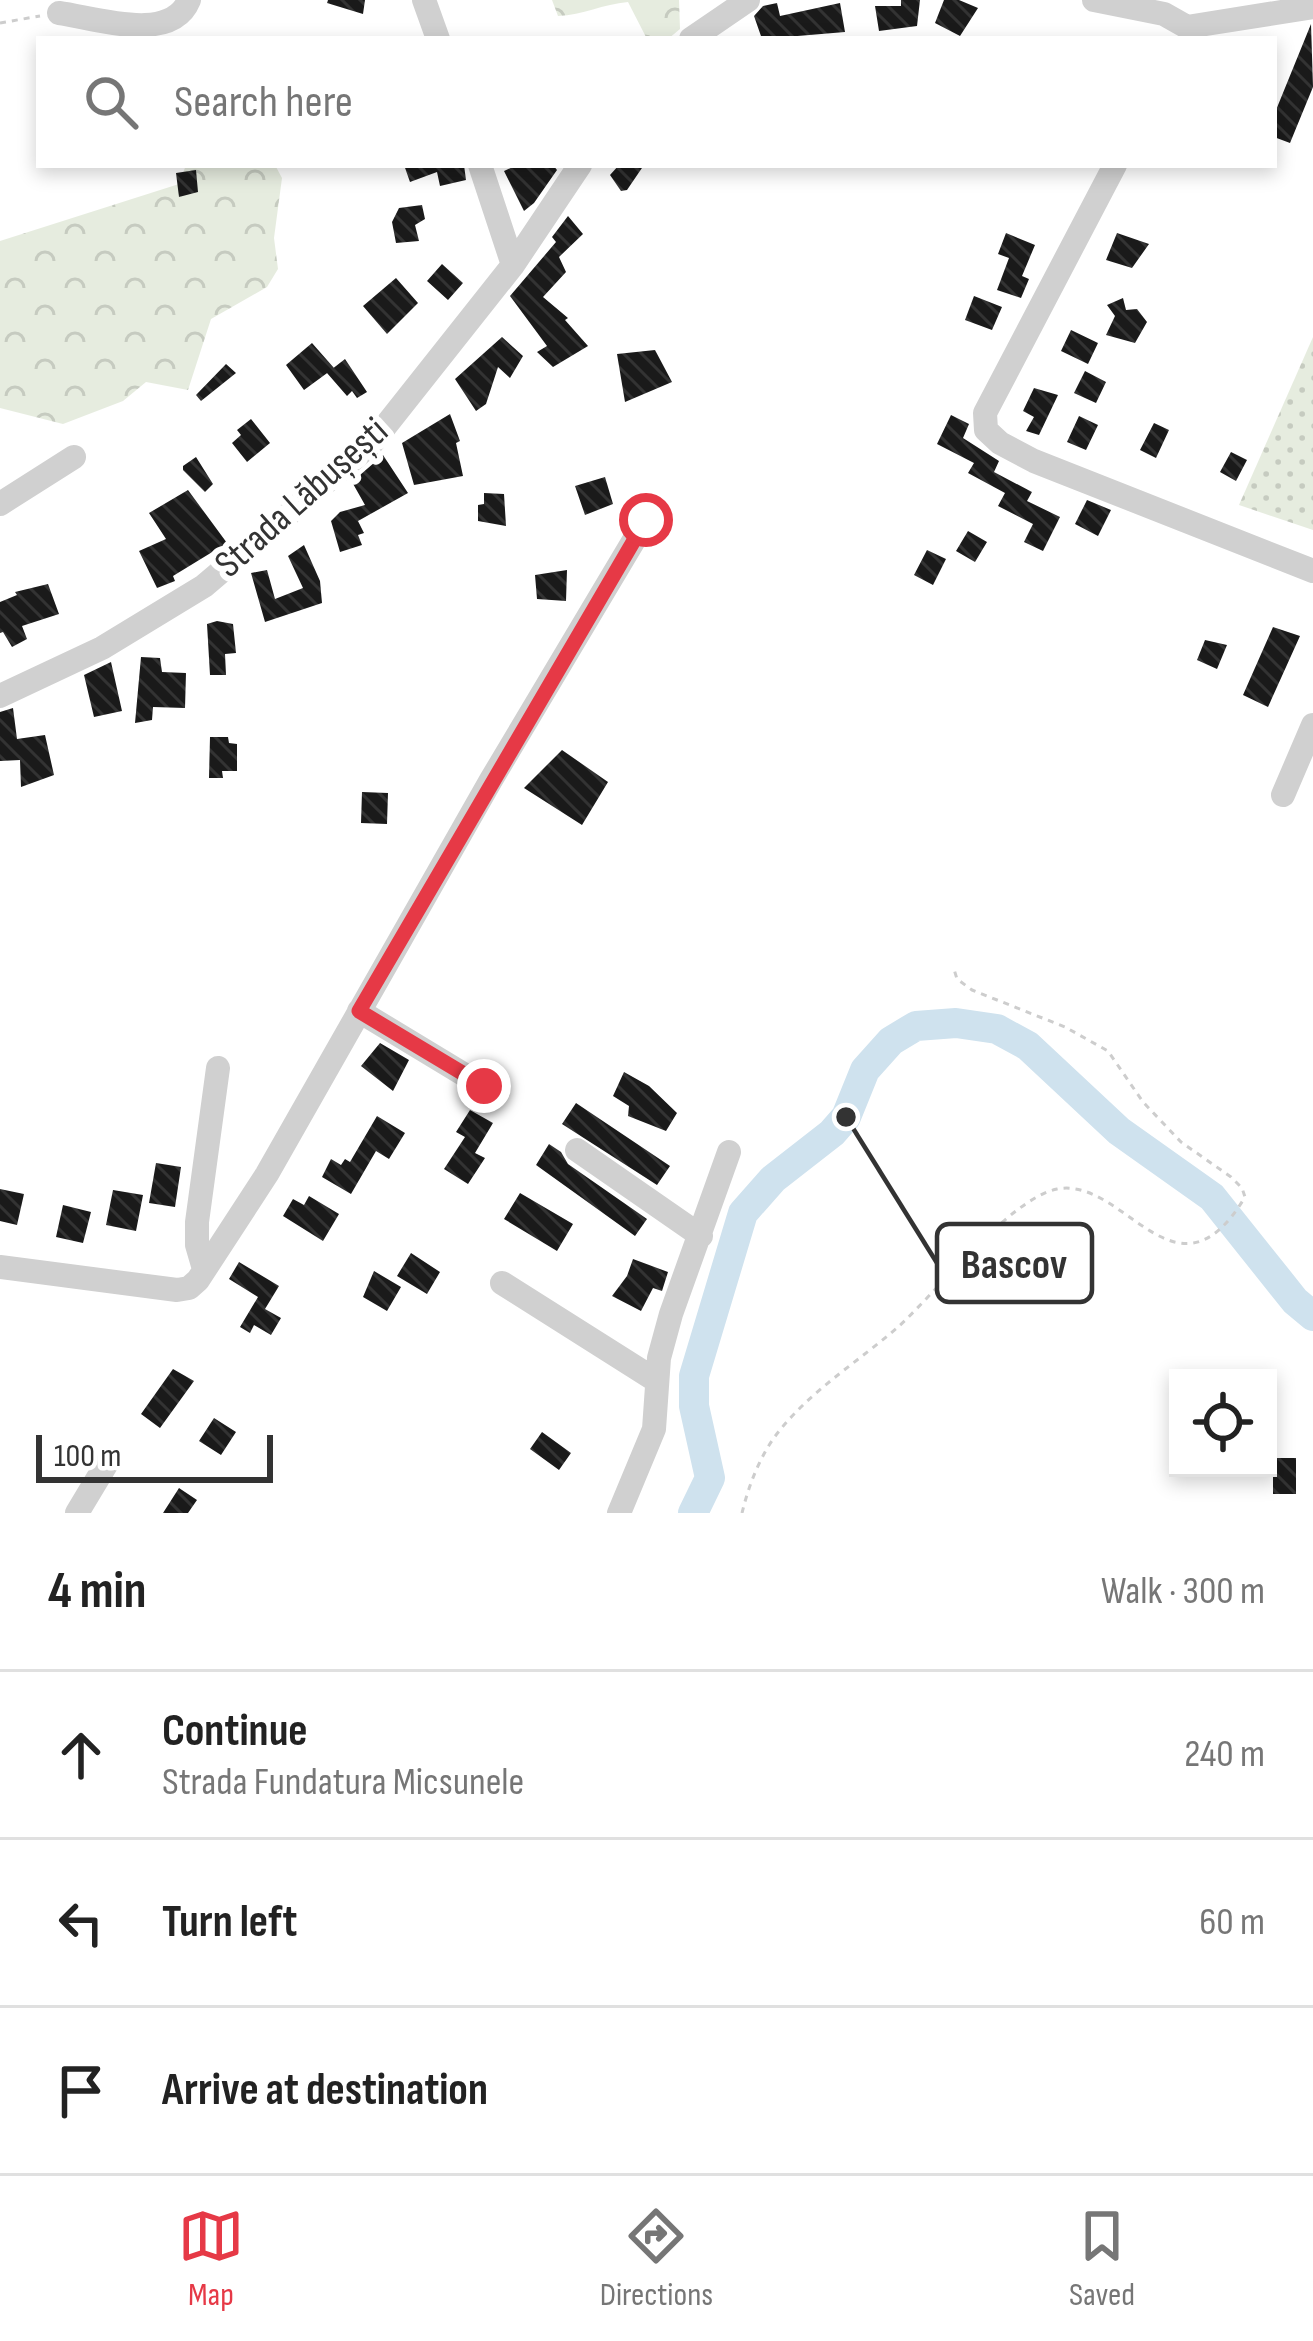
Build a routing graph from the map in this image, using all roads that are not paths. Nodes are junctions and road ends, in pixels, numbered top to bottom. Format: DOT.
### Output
graph roads {
  1 [pos="188,0"];
  2 [pos="424,0"];
  3 [pos="748,0"];
  4 [pos="1094,0"];
  5 [pos="1313,7"];
  6 [pos="59,13"];
  7 [pos="1184,33"];
  8 [pos="437,36"];
  9 [pos="695,36"];
  10 [pos="481,168"];
  11 [pos="578,168"];
  12 [pos="1113,168"];
  13 [pos="513,265"];
  14 [pos="74,457"];
  15 [pos="0,504"];
  16 [pos="646,520"];
  17 [pos="1313,571"];
  18 [pos="0,696"];
  19 [pos="1313,725"];
  20 [pos="1283,795"];
  21 [pos="359,1011"];
  22 [pos="218,1068"];
  23 [pos="484,1086"];
  24 [pos="577,1150"];
  25 [pos="729,1152"];
  26 [pos="701,1235"];
  27 [pos="0,1267"];
  28 [pos="204,1269"];
  29 [pos="502,1283"];
  30 [pos="657,1381"];
  31 [pos="107,1462"];
  32 [pos="76,1513"];
  33 [pos="619,1513"];
  1 -- 6 [label="street"];
  2 -- 8 [label="street"];
  3 -- 9 [label="street"];
  4 -- 7 [label="street"];
  5 -- 7 [label="street"];
  10 -- 13 [label="street"];
  11 -- 13 [label="street, Strada Lăbușești"];
  12 -- 17 [label="street"];
  13 -- 18 [label="street, Strada Lăbușești"];
  14 -- 15 [label="street"];
  16 -- 21 [label="street"];
  19 -- 20 [label="street"];
  21 -- 23 [label="street"];
  21 -- 28 [label="street"];
  22 -- 28 [label="street"];
  24 -- 26 [label="street"];
  25 -- 26 [label="street"];
  26 -- 30 [label="street"];
  27 -- 28 [label="street"];
  29 -- 30 [label="street"];
  30 -- 33 [label="street"];
  31 -- 32 [label="street"];
}
